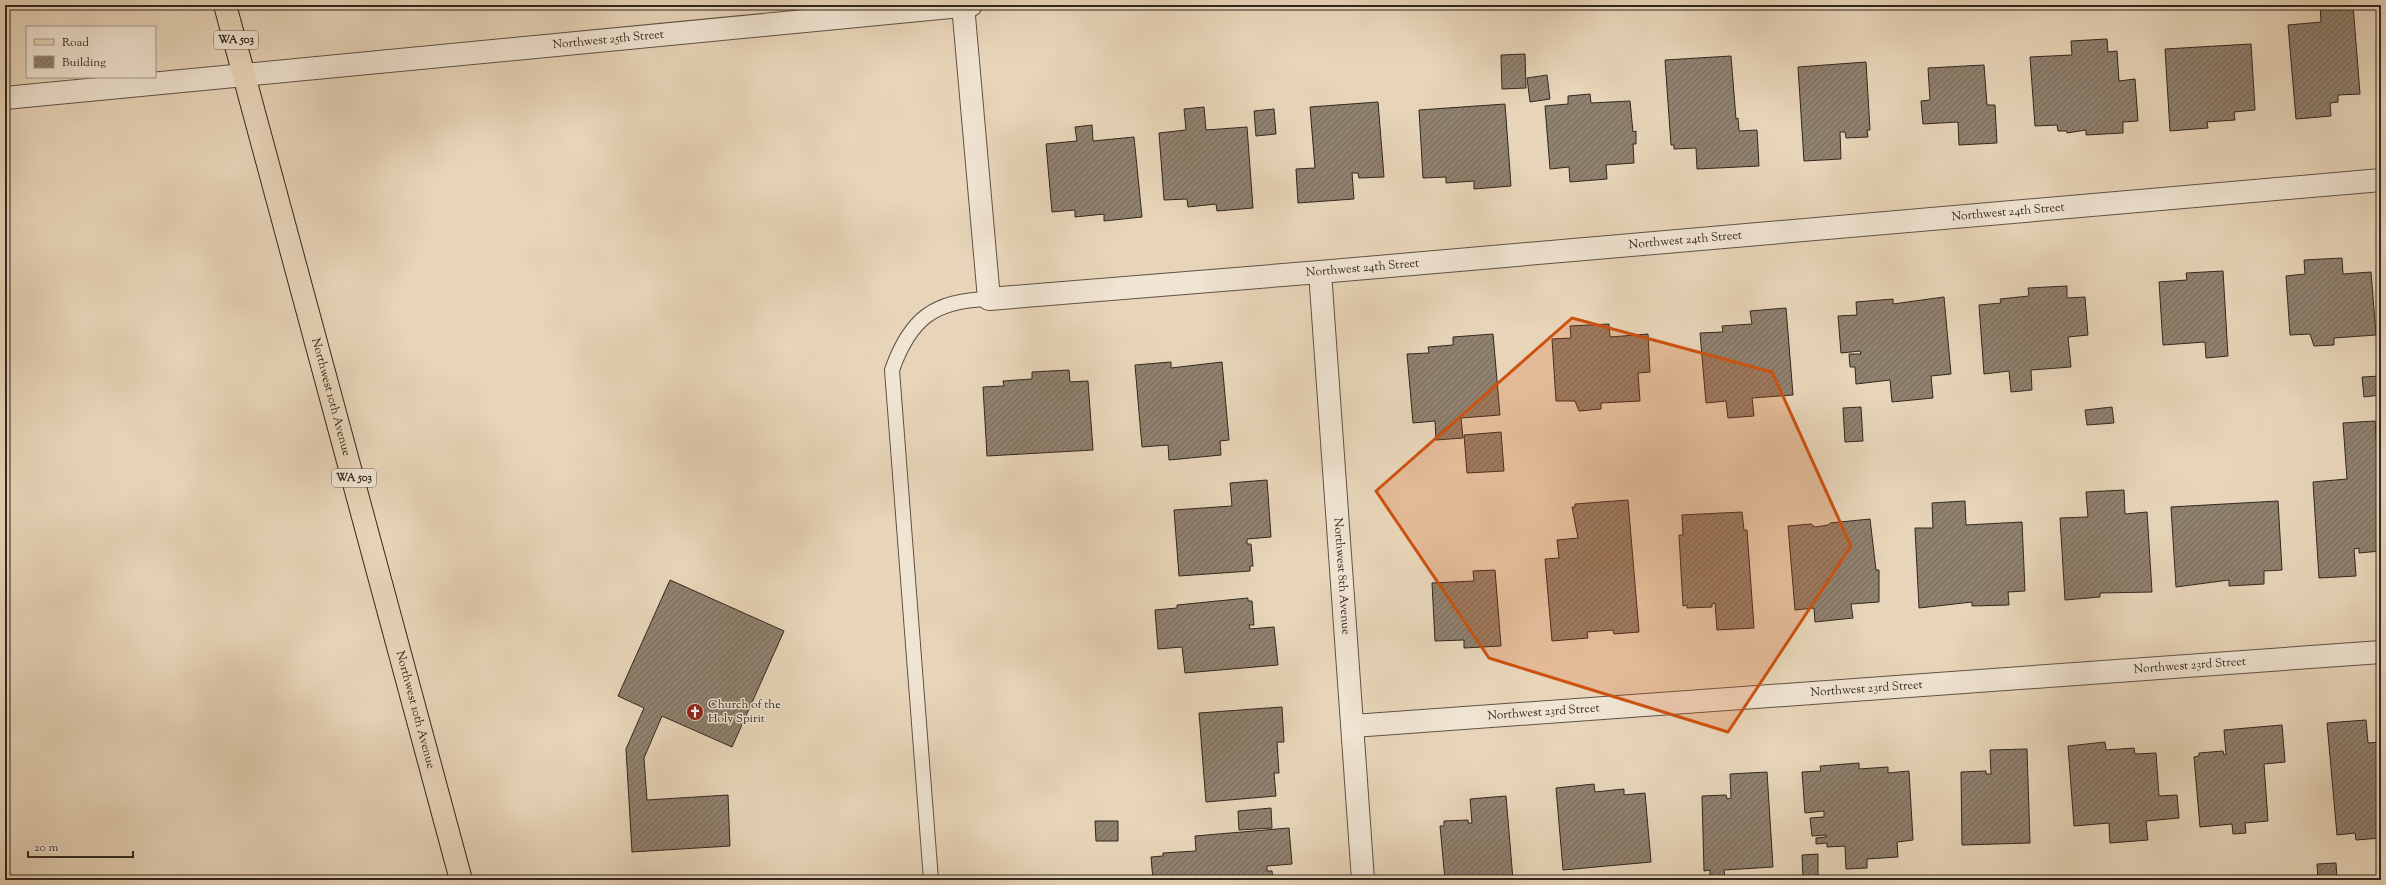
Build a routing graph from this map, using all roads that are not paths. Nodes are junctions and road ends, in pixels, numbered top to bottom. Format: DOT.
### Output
graph roads {
  1 [pos="225,5"];
  2 [pos="966,5"];
  3 [pos="246,75"];
  4 [pos="5,98"];
  5 [pos="2381,180"];
  6 [pos="1320,272"];
  7 [pos="989,299"];
  8 [pos="2381,652"];
  9 [pos="1353,726"];
  10 [pos="461,880"];
  11 [pos="931,880"];
  12 [pos="1363,880"];
  1 -- 3 [label="main road, WA 503"];
  2 -- 3 [label="street, Northwest 25th Street"];
  2 -- 7 [label="street"];
  3 -- 4 [label="street, Northwest 25th Street"];
  3 -- 10 [label="main road, Northwest 10th Avenue / WA 503"];
  5 -- 6 [label="street, Northwest 24th Street"];
  6 -- 7 [label="street, Northwest 24th Street"];
  6 -- 9 [label="street, Northwest 8th Avenue"];
  7 -- 11 [label="lane"];
  8 -- 9 [label="street, Northwest 23rd Street"];
  9 -- 12 [label="street, Northwest 8th Avenue"];
}
